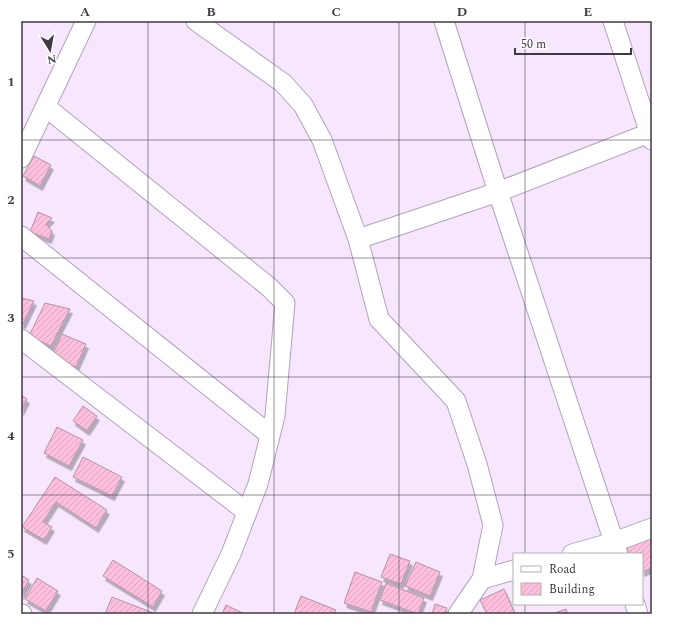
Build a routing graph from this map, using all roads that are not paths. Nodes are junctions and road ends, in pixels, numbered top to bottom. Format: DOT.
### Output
graph roads {
  1 [pos="86,21"];
  2 [pos="196,21"];
  3 [pos="444,21"];
  4 [pos="613,21"];
  5 [pos="46,107"];
  6 [pos="27,133"];
  7 [pos="651,135"];
  8 [pos="21,158"];
  9 [pos="498,192"];
  10 [pos="21,236"];
  11 [pos="358,239"];
  12 [pos="21,339"];
  13 [pos="270,435"];
  14 [pos="247,512"];
  15 [pos="652,528"];
  16 [pos="616,548"];
  17 [pos="579,553"];
  18 [pos="513,570"];
  19 [pos="482,579"];
  20 [pos="465,610"];
  21 [pos="202,614"];
  1 -- 5 [label="street"];
  2 -- 11 [label="street"];
  3 -- 9 [label="street"];
  4 -- 7 [label="street"];
  5 -- 6 [label="street"];
  5 -- 13 [label="street"];
  6 -- 8 [label="street"];
  7 -- 9 [label="street"];
  9 -- 11 [label="street"];
  9 -- 16 [label="street"];
  10 -- 13 [label="street"];
  11 -- 19 [label="street"];
  12 -- 14 [label="street"];
  13 -- 14 [label="street"];
  14 -- 21 [label="street"];
  15 -- 16 [label="street"];
  16 -- 17 [label="street"];
  18 -- 19 [label="street"];
  19 -- 20 [label="street"];
}
